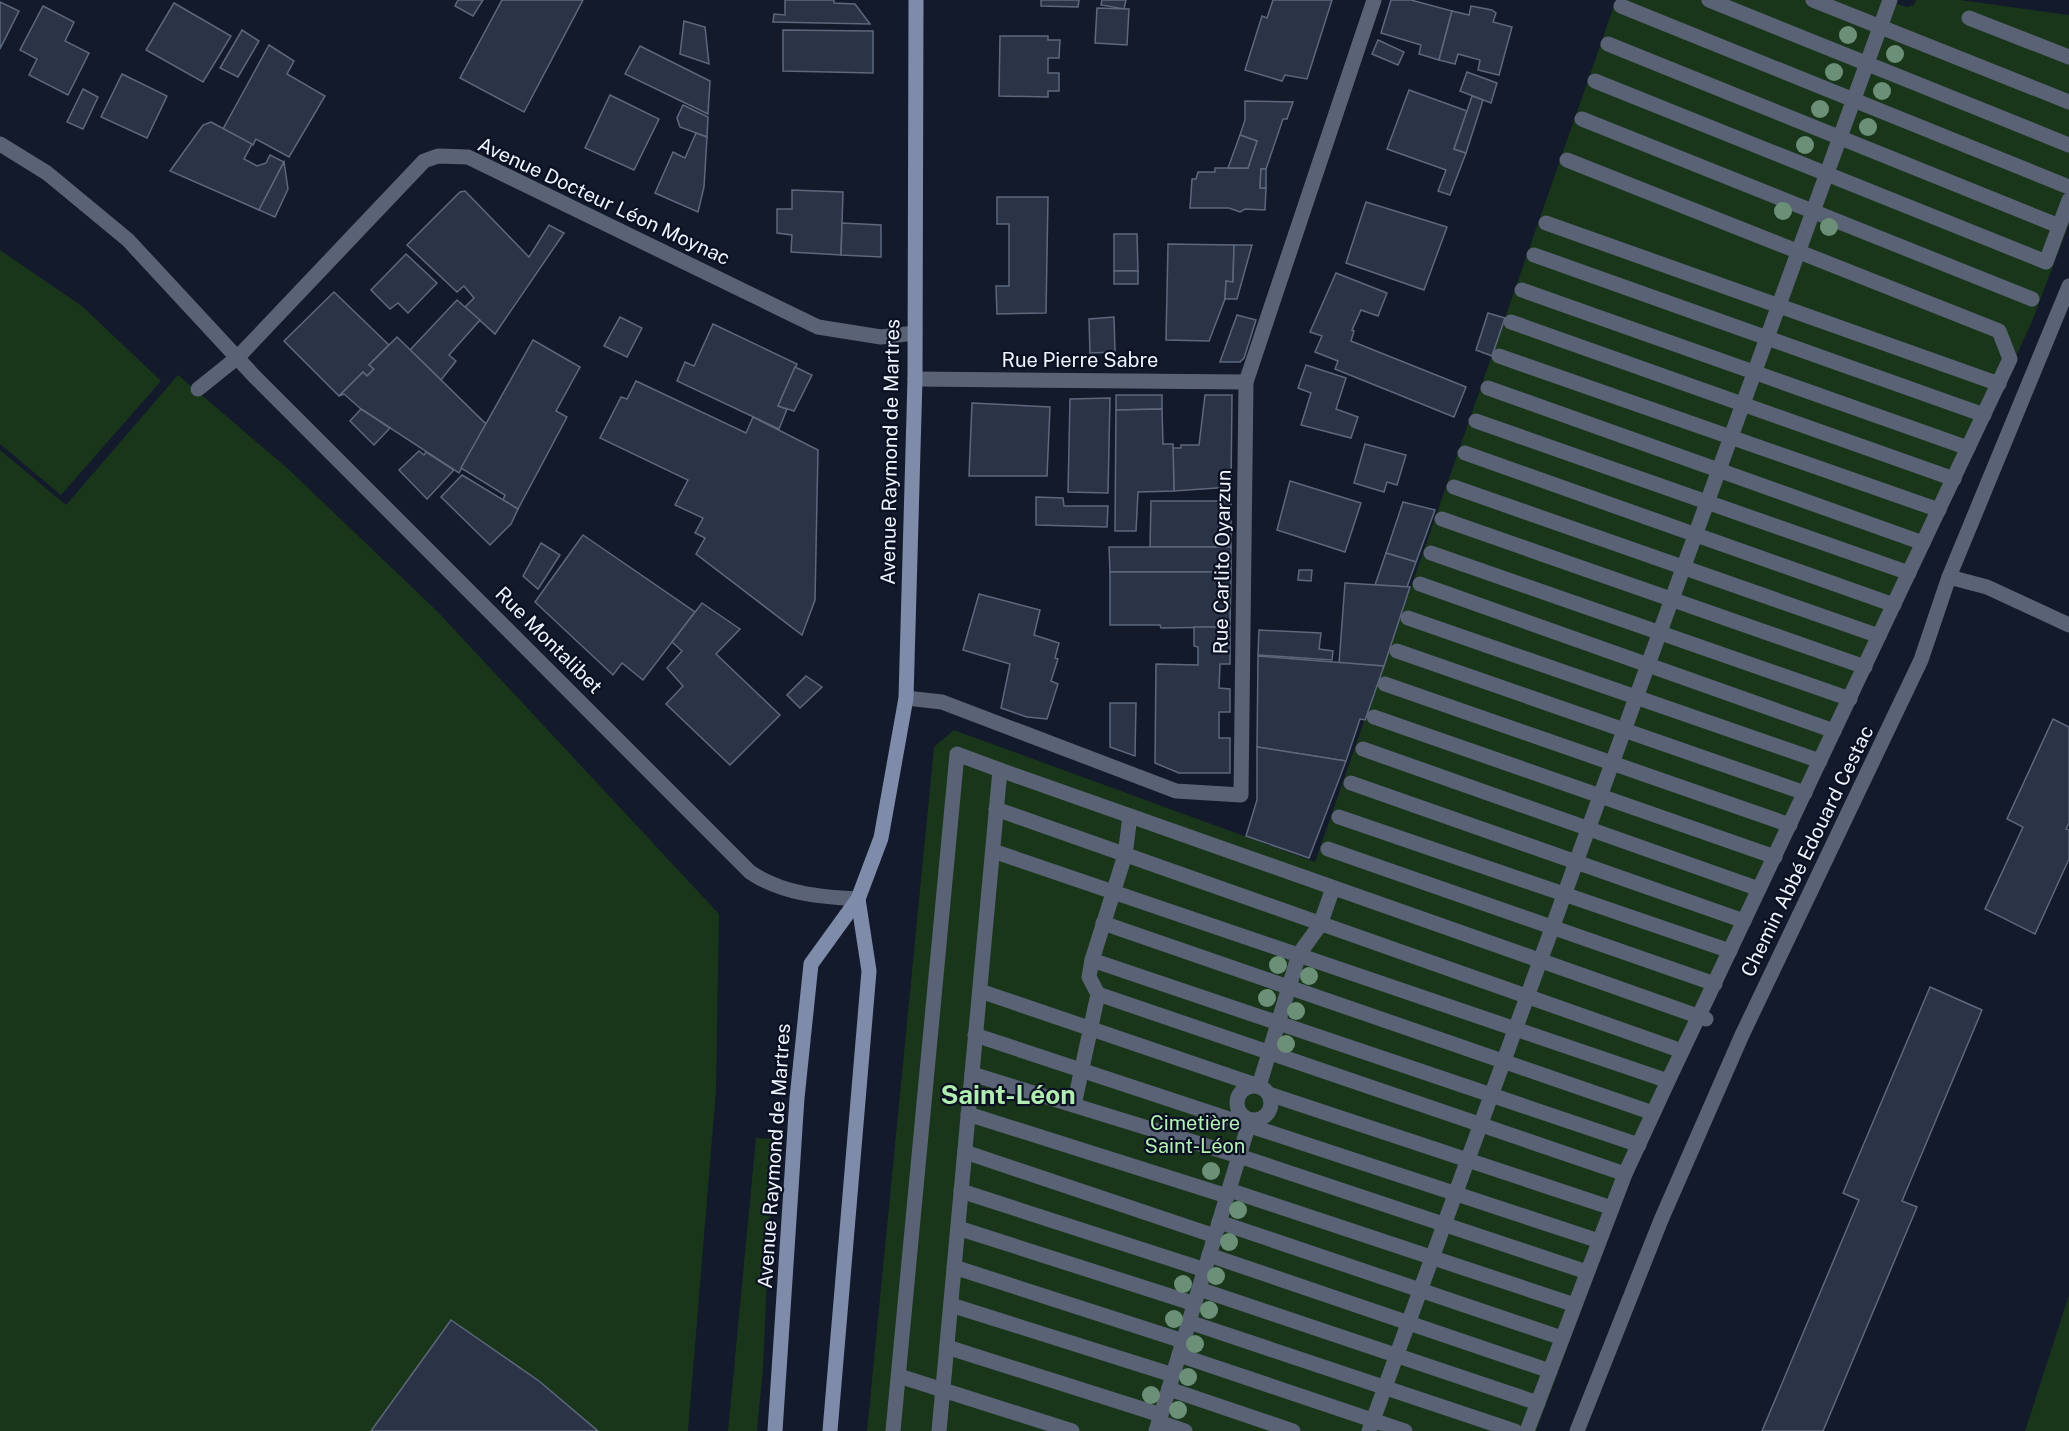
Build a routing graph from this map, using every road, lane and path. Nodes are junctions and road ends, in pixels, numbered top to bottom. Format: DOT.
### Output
graph roads {
  1 [pos="916,0"];
  2 [pos="1374,0"];
  3 [pos="1708,0"];
  4 [pos="1813,0"];
  5 [pos="1890,0"];
  6 [pos="1621,6"];
  7 [pos="1969,18"];
  8 [pos="1880,27"];
  9 [pos="1608,44"];
  10 [pos="2069,57"];
  11 [pos="1867,64"];
  12 [pos="1595,81"];
  13 [pos="1853,100"];
  14 [pos="2069,102"];
  15 [pos="1582,119"];
  16 [pos="1840,137"];
  17 [pos="0,144"];
  18 [pos="2069,145"];
  19 [pos="1567,160"];
  20 [pos="1826,174"];
  21 [pos="2069,187"];
  22 [pos="2069,200"];
  23 [pos="1813,211"];
  24 [pos="1546,223"];
  25 [pos="2060,226"];
  26 [pos="1798,252"];
  27 [pos="1534,255"];
  28 [pos="2069,286"];
  29 [pos="1522,290"];
  30 [pos="2032,299"];
  31 [pos="1779,306"];
  32 [pos="1511,322"];
  33 [pos="915,333"];
  34 [pos="1767,338"];
  35 [pos="1500,356"];
  36 [pos="238,357"];
  37 [pos="1755,373"];
  38 [pos="915,379"];
  39 [pos="1246,382"];
  40 [pos="1999,384"];
  41 [pos="1488,388"];
  42 [pos="198,389"];
  43 [pos="1743,404"];
  44 [pos="1984,416"];
  45 [pos="1476,421"];
  46 [pos="1731,437"];
  47 [pos="1968,448"];
  48 [pos="1466,453"];
  49 [pos="1719,470"];
  50 [pos="1954,479"];
  51 [pos="1454,487"];
  52 [pos="1708,502"];
  53 [pos="1939,510"];
  54 [pos="1442,519"];
  55 [pos="1696,535"];
  56 [pos="1923,543"];
  57 [pos="1431,553"];
  58 [pos="1684,567"];
  59 [pos="1909,573"];
  60 [pos="1949,578"];
  61 [pos="1420,584"];
  62 [pos="1672,600"];
  63 [pos="1894,605"];
  64 [pos="1408,618"];
  65 [pos="2069,625"];
  66 [pos="1660,633"];
  67 [pos="1879,636"];
  68 [pos="1397,651"];
  69 [pos="1648,666"];
  70 [pos="1865,667"];
  71 [pos="1385,684"];
  72 [pos="906,698"];
  73 [pos="1637,698"];
  74 [pos="1850,699"];
  75 [pos="1374,717"];
  76 [pos="1625,730"];
  77 [pos="1834,731"];
  78 [pos="1363,749"];
  79 [pos="1820,761"];
  80 [pos="1613,763"];
  81 [pos="1000,770"];
  82 [pos="1351,783"];
  83 [pos="1805,793"];
  84 [pos="1601,796"];
  85 [pos="996,809"];
  86 [pos="1130,816"];
  87 [pos="1339,817"];
  88 [pos="1790,825"];
  89 [pos="1589,829"];
  90 [pos="1328,849"];
  91 [pos="993,851"];
  92 [pos="1125,855"];
  93 [pos="1775,857"];
  94 [pos="1577,862"];
  95 [pos="1334,888"];
  96 [pos="1759,889"];
  97 [pos="1114,891"];
  98 [pos="1566,894"];
  99 [pos="858,899"];
  100 [pos="1744,921"];
  101 [pos="1103,923"];
  102 [pos="1320,925"];
  103 [pos="1554,928"];
  104 [pos="1730,951"];
  105 [pos="1299,954"];
  106 [pos="1092,960"];
  107 [pos="1541,962"];
  108 [pos="1715,984"];
  109 [pos="1289,987"];
  110 [pos="980,991"];
  111 [pos="1098,994"];
  112 [pos="1528,997"];
  113 [pos="1703,1018"];
  114 [pos="1278,1023"];
  115 [pos="1090,1029"];
  116 [pos="1517,1029"];
  117 [pos="975,1035"];
  118 [pos="1682,1051"];
  119 [pos="1269,1053"];
  120 [pos="1505,1062"];
  121 [pos="1082,1069"];
  122 [pos="972,1074"];
  123 [pos="1668,1081"];
  124 [pos="1264,1090"];
  125 [pos="1492,1095"];
  126 [pos="1074,1105"];
  127 [pos="1653,1113"];
  128 [pos="968,1114"];
  129 [pos="1249,1122"];
  130 [pos="1482,1125"];
  131 [pos="1639,1145"];
  132 [pos="965,1152"];
  133 [pos="1239,1156"];
  134 [pos="1468,1160"];
  135 [pos="1625,1174"];
  136 [pos="961,1191"];
  137 [pos="1228,1193"];
  138 [pos="1456,1193"];
  139 [pos="1612,1208"];
  140 [pos="1444,1225"];
  141 [pos="958,1228"];
  142 [pos="1217,1229"];
  143 [pos="1599,1241"];
  144 [pos="1433,1257"];
  145 [pos="1207,1262"];
  146 [pos="954,1267"];
  147 [pos="1587,1272"];
  148 [pos="1420,1291"];
  149 [pos="1197,1297"];
  150 [pos="951,1305"];
  151 [pos="1575,1305"];
  152 [pos="1189,1322"];
  153 [pos="1408,1323"];
  154 [pos="1562,1338"];
  155 [pos="946,1347"];
  156 [pos="1181,1348"];
  157 [pos="1396,1355"];
  158 [pos="1550,1371"];
  159 [pos="899,1376"];
  160 [pos="1171,1382"];
  161 [pos="1384,1387"];
  162 [pos="943,1390"];
  163 [pos="1538,1402"];
  164 [pos="1159,1423"];
  165 [pos="1371,1426"];
  166 [pos="775,1431"];
  167 [pos="830,1431"];
  168 [pos="894,1431"];
  169 [pos="939,1431"];
  170 [pos="1072,1431"];
  171 [pos="1185,1431"];
  172 [pos="1293,1431"];
  173 [pos="1405,1431"];
  174 [pos="1515,1431"];
  175 [pos="1527,1431"];
  176 [pos="1577,1431"];
  1 -- 33 [label="main road, Avenue Raymond de Martres"];
  2 -- 39 [label="street, Rue Carlito Oyarzun"];
  3 -- 11 [label="street"];
  4 -- 8 [label="street"];
  5 -- 8 [label="street"];
  6 -- 13 [label="street"];
  7 -- 10 [label="street"];
  8 -- 11 [label="street"];
  8 -- 14 [label="street"];
  9 -- 16 [label="street"];
  11 -- 13 [label="street"];
  11 -- 18 [label="street"];
  12 -- 20 [label="street"];
  13 -- 16 [label="street"];
  13 -- 21 [label="street"];
  15 -- 23 [label="street"];
  16 -- 20 [label="street"];
  16 -- 25 [label="street"];
  17 -- 36 [label="street"];
  19 -- 26 [label="street"];
  20 -- 23 [label="street"];
  20 -- 25 [label="street"];
  22 -- 25 [label="street"];
  23 -- 26 [label="street"];
  23 -- 30 [label="street"];
  24 -- 31 [label="street"];
  26 -- 31 [label="street"];
  26 -- 40 [label="street"];
  27 -- 34 [label="street"];
  28 -- 60 [label="street, Chemin Abbé Edouard Cestac"];
  29 -- 37 [label="street"];
  31 -- 34 [label="street"];
  31 -- 40 [label="street"];
  32 -- 43 [label="street"];
  33 -- 36 [label="street, Avenue Docteur Léon Moynac"];
  33 -- 38 [label="main road, Avenue Raymond de Martres"];
  34 -- 37 [label="street"];
  34 -- 44 [label="street"];
  35 -- 46 [label="street"];
  36 -- 42 [label="street, Avenue Docteur Léon Moynac"];
  36 -- 99 [label="street, Rue Montalibet"];
  37 -- 43 [label="street"];
  37 -- 47 [label="street"];
  38 -- 39 [label="street, Rue Pierre Sabre"];
  38 -- 72 [label="main road, Avenue Raymond de Martres"];
  39 -- 72 [label="street, Rue Carlito Oyarzun"];
  40 -- 44 [label="street"];
  41 -- 49 [label="street"];
  43 -- 46 [label="street"];
  43 -- 50 [label="street"];
  44 -- 47 [label="street"];
  45 -- 52 [label="street"];
  46 -- 49 [label="street"];
  46 -- 53 [label="street"];
  47 -- 50 [label="street"];
  48 -- 55 [label="street"];
  49 -- 52 [label="street"];
  49 -- 56 [label="street"];
  50 -- 53 [label="street"];
  51 -- 58 [label="street"];
  52 -- 55 [label="street"];
  52 -- 59 [label="street"];
  53 -- 56 [label="street"];
  54 -- 62 [label="street"];
  55 -- 58 [label="street"];
  55 -- 63 [label="street"];
  56 -- 59 [label="street"];
  57 -- 66 [label="street"];
  58 -- 62 [label="street"];
  58 -- 67 [label="street"];
  59 -- 63 [label="street"];
  60 -- 65 [label="street"];
  60 -- 176 [label="street, Chemin Abbé Edouard Cestac"];
  61 -- 69 [label="street"];
  62 -- 66 [label="street"];
  62 -- 70 [label="street"];
  63 -- 67 [label="street"];
  64 -- 73 [label="street"];
  66 -- 69 [label="street"];
  66 -- 74 [label="street"];
  67 -- 70 [label="street"];
  68 -- 76 [label="street"];
  69 -- 73 [label="street"];
  69 -- 77 [label="street"];
  70 -- 74 [label="street"];
  71 -- 80 [label="street"];
  72 -- 99 [label="main road, Avenue Raymond de Martres"];
  73 -- 76 [label="street"];
  73 -- 79 [label="street"];
  74 -- 77 [label="street"];
  75 -- 84 [label="street"];
  76 -- 80 [label="street"];
  76 -- 83 [label="street"];
  77 -- 79 [label="street"];
  78 -- 89 [label="street"];
  79 -- 83 [label="street"];
  80 -- 84 [label="street"];
  80 -- 88 [label="street"];
  81 -- 85 [label="street"];
  81 -- 86 [label="street"];
  81 -- 159 [label="street"];
  82 -- 94 [label="street"];
  83 -- 88 [label="street"];
  84 -- 89 [label="street"];
  84 -- 93 [label="street"];
  85 -- 91 [label="street"];
  85 -- 92 [label="street"];
  86 -- 92 [label="street"];
  86 -- 95 [label="street"];
  87 -- 98 [label="street"];
  88 -- 93 [label="street"];
  89 -- 94 [label="street"];
  89 -- 96 [label="street"];
  90 -- 103 [label="street"];
  91 -- 97 [label="street"];
  91 -- 110 [label="street"];
  92 -- 97 [label="street"];
  92 -- 102 [label="street"];
  93 -- 96 [label="street"];
  94 -- 98 [label="street"];
  94 -- 100 [label="street"];
  95 -- 102 [label="street"];
  95 -- 107 [label="street"];
  96 -- 100 [label="street"];
  97 -- 101 [label="street"];
  97 -- 105 [label="street"];
  98 -- 103 [label="street"];
  98 -- 104 [label="street"];
  99 -- 166 [label="main road, Avenue Raymond de Martres"];
  99 -- 167 [label="main road, Avenue Raymond de Martres"];
  100 -- 104 [label="street"];
  101 -- 106 [label="street"];
  101 -- 109 [label="street"];
  102 -- 105 [label="street"];
  102 -- 112 [label="street"];
  103 -- 107 [label="street"];
  103 -- 108 [label="street"];
  104 -- 108 [label="street"];
  105 -- 109 [label="street"];
  105 -- 116 [label="street"];
  106 -- 111 [label="street"];
  106 -- 114 [label="street"];
  107 -- 112 [label="street"];
  107 -- 113 [label="street"];
  108 -- 113 [label="street"];
  109 -- 114 [label="street"];
  109 -- 120 [label="street"];
  110 -- 115 [label="street"];
  110 -- 117 [label="street"];
  111 -- 115 [label="street"];
  111 -- 119 [label="street"];
  112 -- 116 [label="street"];
  112 -- 118 [label="street"];
  113 -- 118 [label="street"];
  114 -- 119 [label="street"];
  114 -- 125 [label="street"];
  115 -- 121 [label="street"];
  115 -- 124 [label="street"];
  116 -- 120 [label="street"];
  116 -- 123 [label="street"];
  117 -- 121 [label="street"];
  117 -- 122 [label="street"];
  118 -- 123 [label="street"];
  119 -- 124 [label="street"];
  119 -- 130 [label="street"];
  120 -- 125 [label="street"];
  120 -- 127 [label="street"];
  121 -- 126 [label="street"];
  121 -- 129 [label="street"];
  122 -- 126 [label="street"];
  122 -- 128 [label="street"];
  123 -- 127 [label="street"];
  124 -- 129 [label="street"];
  124 -- 129 [label="street"];
  124 -- 134 [label="street"];
  125 -- 130 [label="street"];
  125 -- 131 [label="street"];
  126 -- 133 [label="street"];
  127 -- 131 [label="street"];
  128 -- 132 [label="street"];
  128 -- 137 [label="street"];
  129 -- 133 [label="street"];
  129 -- 138 [label="street"];
  130 -- 134 [label="street"];
  130 -- 135 [label="street"];
  131 -- 135 [label="street"];
  132 -- 136 [label="street"];
  132 -- 142 [label="street"];
  133 -- 137 [label="street"];
  133 -- 140 [label="street"];
  134 -- 138 [label="street"];
  134 -- 139 [label="street"];
  135 -- 139 [label="street"];
  136 -- 141 [label="street"];
  136 -- 145 [label="street"];
  137 -- 142 [label="street"];
  137 -- 144 [label="street"];
  138 -- 140 [label="street"];
  138 -- 143 [label="street"];
  139 -- 143 [label="street"];
  140 -- 144 [label="street"];
  140 -- 147 [label="street"];
  141 -- 146 [label="street"];
  141 -- 149 [label="street"];
  142 -- 145 [label="street"];
  142 -- 148 [label="street"];
  143 -- 147 [label="street"];
  144 -- 148 [label="street"];
  144 -- 151 [label="street"];
  145 -- 149 [label="street"];
  145 -- 153 [label="street"];
  146 -- 150 [label="street"];
  146 -- 156 [label="street"];
  147 -- 151 [label="street"];
  148 -- 153 [label="street"];
  148 -- 154 [label="street"];
  149 -- 152 [label="street"];
  149 -- 157 [label="street"];
  150 -- 155 [label="street"];
  150 -- 160 [label="street"];
  151 -- 154 [label="street"];
  152 -- 156 [label="street"];
  152 -- 161 [label="street"];
  153 -- 157 [label="street"];
  153 -- 158 [label="street"];
  154 -- 158 [label="street"];
  155 -- 162 [label="street"];
  155 -- 164 [label="street"];
  156 -- 160 [label="street"];
  156 -- 165 [label="street"];
  157 -- 161 [label="street"];
  157 -- 163 [label="street"];
  158 -- 163 [label="street"];
  159 -- 162 [label="street"];
  159 -- 168 [label="street"];
  160 -- 164 [label="street"];
  160 -- 172 [label="street"];
  161 -- 165 [label="street"];
  161 -- 174 [label="street"];
  162 -- 169 [label="street"];
  162 -- 170 [label="street"];
  163 -- 175 [label="street"];
  164 -- 171 [label="street"];
  165 -- 173 [label="street"];
}
